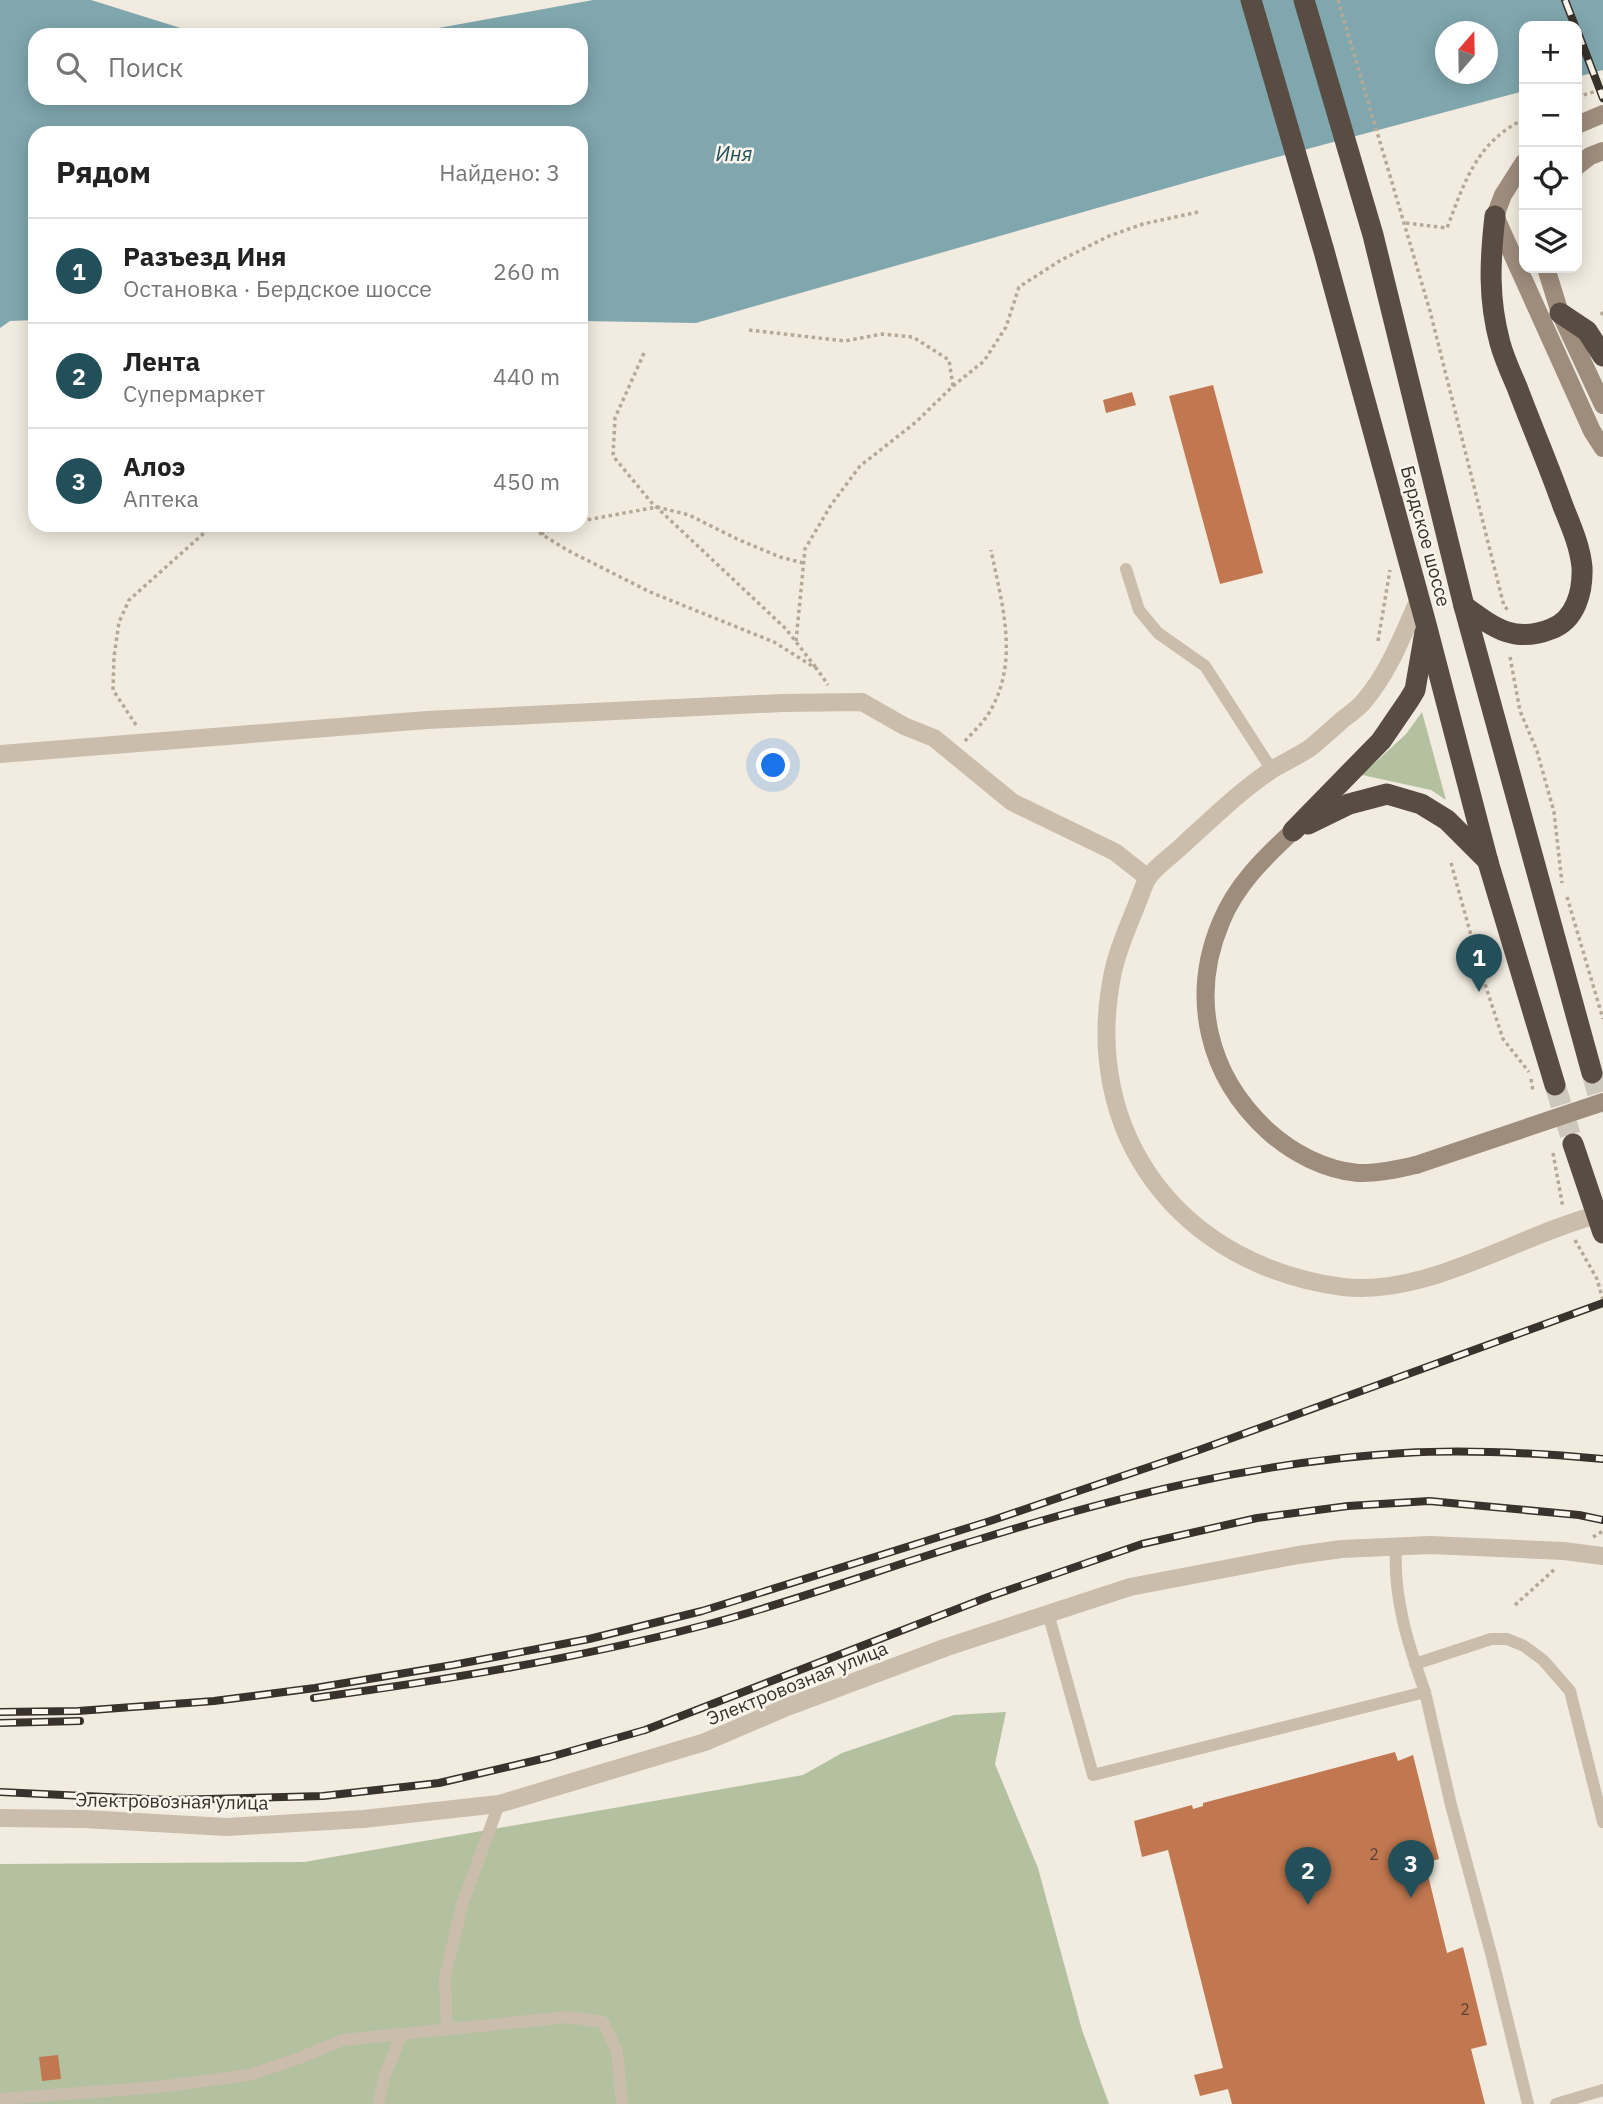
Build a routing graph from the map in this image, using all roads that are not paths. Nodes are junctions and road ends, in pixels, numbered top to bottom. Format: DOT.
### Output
graph roads {
  1 [pos="1251,0"];
  2 [pos="1304,0"];
  3 [pos="1603,114"];
  4 [pos="1582,123"];
  5 [pos="1603,151"];
  6 [pos="1582,162"];
  7 [pos="1519,170"];
  8 [pos="1495,216"];
  9 [pos="1548,273"];
  10 [pos="1560,313"];
  11 [pos="1603,356"];
  12 [pos="1603,405"];
  13 [pos="1603,448"];
  14 [pos="1126,569"];
  15 [pos="1419,599"];
  16 [pos="1464,606"];
  17 [pos="1426,624"];
  18 [pos="0,754"];
  19 [pos="1272,770"];
  20 [pos="1293,831"];
  21 [pos="1488,862"];
  22 [pos="1148,878"];
  23 [pos="1592,1073"];
  24 [pos="1555,1085"];
  25 [pos="1603,1102"];
  26 [pos="1573,1144"];
  27 [pos="1600,1224"];
  28 [pos="1396,1546"];
  29 [pos="1603,1556"];
  30 [pos="1048,1613"];
  31 [pos="1415,1664"];
  32 [pos="1425,1692"];
  33 [pos="499,1804"];
  34 [pos="0,1818"];
  35 [pos="1603,1822"];
  36 [pos="447,2029"];
  37 [pos="402,2034"];
  38 [pos="1603,2090"];
  39 [pos="100,2091"];
  40 [pos="0,2099"];
  41 [pos="95,2104"];
  42 [pos="378,2104"];
  43 [pos="622,2104"];
  44 [pos="1528,2104"];
  45 [pos="1556,2104"];
  1 -- 15 [label="highway, Бердское шоссе"];
  2 -- 16 [label="highway, Бердское шоссе"];
  3 -- 4 [label="main road"];
  5 -- 6 [label="main road"];
  7 -- 8 [label="main road"];
  8 -- 13 [label="main road"];
  8 -- 16 [label="highway"];
  9 -- 10 [label="main road"];
  10 -- 11 [label="highway"];
  10 -- 12 [label="main road"];
  14 -- 19 [label="lane"];
  15 -- 17 [label="highway, Бердское шоссе"];
  15 -- 19 [label="street"];
  16 -- 23 [label="highway, Бердское шоссе"];
  17 -- 20 [label="highway"];
  17 -- 21 [label="highway, Бердское шоссе"];
  18 -- 22 [label="street"];
  19 -- 22 [label="street"];
  20 -- 21 [label="highway"];
  20 -- 25 [label="main road, bridge"];
  21 -- 24 [label="highway, Бердское шоссе"];
  22 -- 27 [label="street"];
  26 -- 27 [label="highway"];
  28 -- 29 [label="street, Электровозная улица"];
  28 -- 30 [label="street, Электровозная улица"];
  28 -- 31 [label="lane"];
  30 -- 32 [label="lane"];
  30 -- 33 [label="street, Электровозная улица"];
  31 -- 32 [label="lane"];
  31 -- 35 [label="lane"];
  32 -- 44 [label="lane"];
  33 -- 34 [label="street, Электровозная улица"];
  33 -- 36 [label="lane"];
  36 -- 37 [label="lane"];
  36 -- 43 [label="lane"];
  37 -- 39 [label="lane"];
  37 -- 42 [label="lane"];
  38 -- 45 [label="lane"];
  39 -- 40 [label="lane"];
  39 -- 41 [label="lane"];
}
